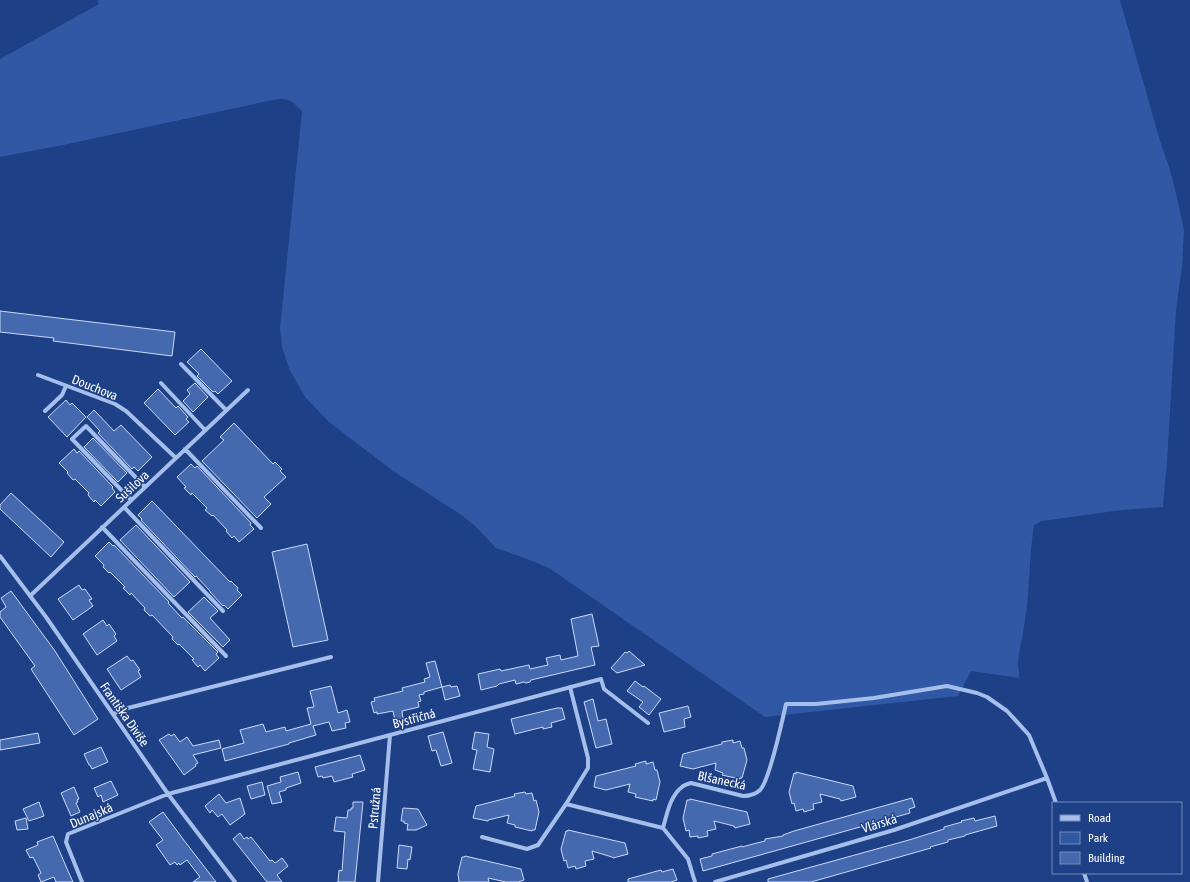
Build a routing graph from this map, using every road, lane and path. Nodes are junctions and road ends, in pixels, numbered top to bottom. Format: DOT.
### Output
graph roads {
  1 [pos="181,364"];
  2 [pos="38,375"];
  3 [pos="161,383"];
  4 [pos="66,386"];
  5 [pos="248,390"];
  6 [pos="226,410"];
  7 [pos="45,411"];
  8 [pos="205,430"];
  9 [pos="185,449"];
  10 [pos="176,458"];
  11 [pos="145,487"];
  12 [pos="131,500"];
  13 [pos="124,507"];
  14 [pos="102,527"];
  15 [pos="260,528"];
  16 [pos="0,556"];
  17 [pos="30,596"];
  18 [pos="223,611"];
  19 [pos="226,656"];
  20 [pos="331,657"];
  21 [pos="570,687"];
  22 [pos="113,714"];
  23 [pos="648,723"];
  24 [pos="390,735"];
  25 [pos="1047,778"];
  26 [pos="168,794"];
  27 [pos="1056,802"];
  28 [pos="566,804"];
  29 [pos="664,828"];
  30 [pos="482,837"];
  31 [pos="82,882"];
  32 [pos="235,882"];
  33 [pos="378,882"];
  34 [pos="695,882"];
  35 [pos="714,882"];
  1 -- 6 [label="street"];
  2 -- 4 [label="street, Douchova"];
  3 -- 8 [label="street"];
  4 -- 7 [label="street"];
  4 -- 10 [label="street, Douchova"];
  5 -- 6 [label="street, Sušilova"];
  6 -- 8 [label="street, Sušilova"];
  8 -- 9 [label="street, Sušilova"];
  9 -- 10 [label="street, Sušilova"];
  9 -- 15 [label="street"];
  10 -- 11 [label="street, Sušilova"];
  11 -- 12 [label="street, Sušilova"];
  11 -- 12 [label="street"];
  12 -- 13 [label="street, Sušilova"];
  13 -- 14 [label="street, Sušilova"];
  13 -- 18 [label="street"];
  14 -- 17 [label="street, Sušilova"];
  14 -- 19 [label="street"];
  16 -- 17 [label="street, Františka Diviše"];
  17 -- 22 [label="street, Františka Diviše"];
  20 -- 22 [label="street"];
  21 -- 23 [label="street, Bystřičná"];
  21 -- 24 [label="street, Bystřičná"];
  21 -- 28 [label="street"];
  22 -- 26 [label="street, Františka Diviše"];
  24 -- 26 [label="street, Bystřičná"];
  24 -- 33 [label="street, Pstružná"];
  25 -- 27 [label="street"];
  25 -- 29 [label="street, Blšanecká"];
  25 -- 35 [label="street, Vlárská"];
  26 -- 31 [label="street, Dunajská"];
  26 -- 32 [label="street, Františka Diviše"];
  28 -- 29 [label="street"];
  28 -- 30 [label="street"];
  29 -- 34 [label="street"];
}
